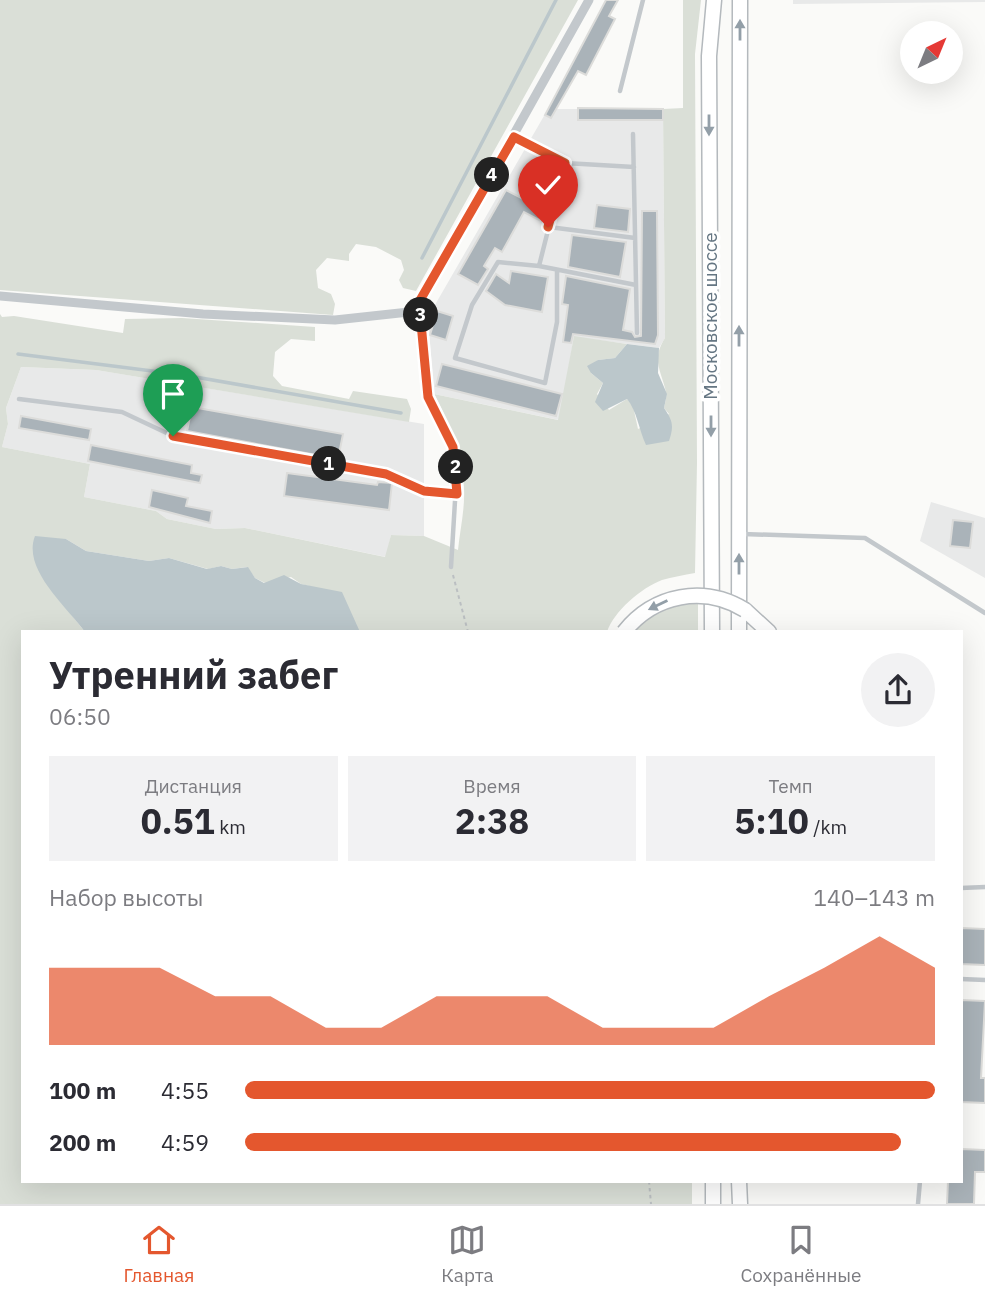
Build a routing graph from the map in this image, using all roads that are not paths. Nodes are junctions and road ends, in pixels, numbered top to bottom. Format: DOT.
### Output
graph roads {
  1 [pos="589,0"];
  2 [pos="643,0"];
  3 [pos="714,0"];
  4 [pos="740,0"];
  5 [pos="620,92"];
  6 [pos="633,134"];
  7 [pos="514,137"];
  8 [pos="565,163"];
  9 [pos="634,167"];
  10 [pos="548,227"];
  11 [pos="635,238"];
  12 [pos="539,266"];
  13 [pos="557,270"];
  14 [pos="636,285"];
  15 [pos="0,296"];
  16 [pos="419,302"];
  17 [pos="637,332"];
  18 [pos="19,399"];
  19 [pos="457,494"];
  20 [pos="739,534"];
  21 [pos="451,567"];
  22 [pos="985,613"];
  23 [pos="627,630"];
  24 [pos="712,630"];
  25 [pos="739,630"];
  26 [pos="767,630"];
  27 [pos="985,887"];
  28 [pos="963,888"];
  29 [pos="963,979"];
  30 [pos="985,980"];
  31 [pos="713,1183"];
  32 [pos="739,1183"];
  33 [pos="920,1183"];
  34 [pos="713,1204"];
  35 [pos="740,1204"];
  36 [pos="918,1204"];
  1 -- 7 [label="street"];
  2 -- 5 [label="lane"];
  3 -- 24 [label="highway, Московское шоссе, one-way"];
  20 -- 4 [label="highway, Московское шоссе, one-way"];
  6 -- 9 [label="lane"];
  7 -- 8 [label="lane"];
  7 -- 16 [label="street"];
  8 -- 9 [label="lane"];
  8 -- 10 [label="lane"];
  9 -- 11 [label="lane"];
  10 -- 11 [label="lane"];
  10 -- 12 [label="lane"];
  11 -- 14 [label="lane"];
  12 -- 13 [label="lane"];
  12 -- 13 [label="lane"];
  13 -- 14 [label="lane"];
  14 -- 17 [label="lane"];
  15 -- 16 [label="street"];
  16 -- 19 [label="lane"];
  18 -- 19 [label="lane"];
  19 -- 21 [label="lane"];
  20 -- 22 [label="lane"];
  25 -- 20 [label="highway, Московское шоссе, one-way"];
  26 -- 23 [label="highway, one-way, bridge"];
  27 -- 28 [label="lane"];
  29 -- 30 [label="lane"];
  31 -- 34 [label="highway"];
  32 -- 35 [label="highway"];
  33 -- 36 [label="lane"];
}
